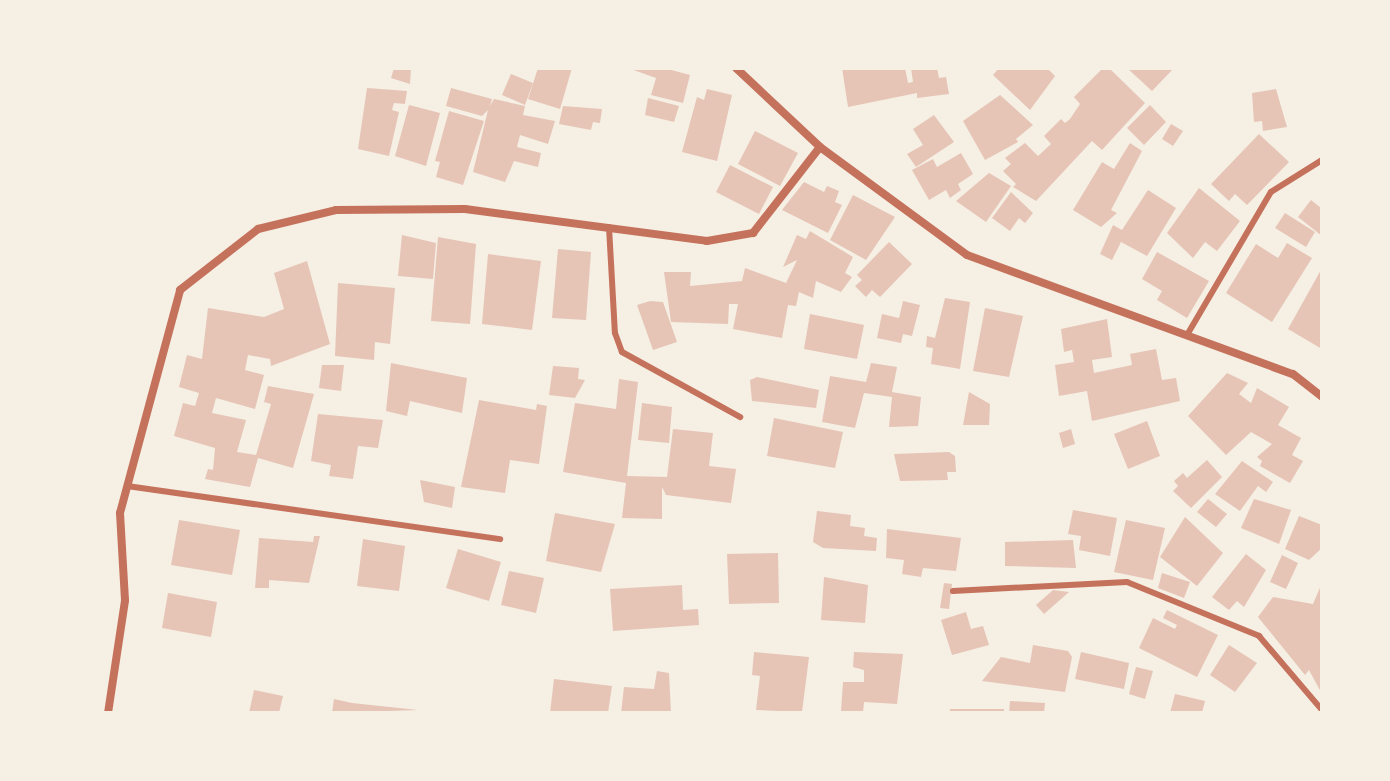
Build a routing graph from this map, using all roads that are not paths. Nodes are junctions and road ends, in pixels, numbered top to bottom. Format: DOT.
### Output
graph roads {
  1 [pos="736,68"];
  2 [pos="820,147"];
  3 [pos="1322,160"];
  4 [pos="609,227"];
  5 [pos="1187,335"];
  6 [pos="1322,397"];
  7 [pos="740,417"];
  8 [pos="127,486"];
  9 [pos="500,539"];
  10 [pos="953,591"];
  11 [pos="1322,710"];
  12 [pos="108,713"];
  1 -- 2 [label="street"];
  2 -- 4 [label="street"];
  2 -- 5 [label="street"];
  3 -- 5 [label="lane"];
  4 -- 7 [label="lane"];
  4 -- 8 [label="street"];
  5 -- 6 [label="street"];
  8 -- 9 [label="lane"];
  8 -- 12 [label="street"];
  10 -- 11 [label="lane"];
}
